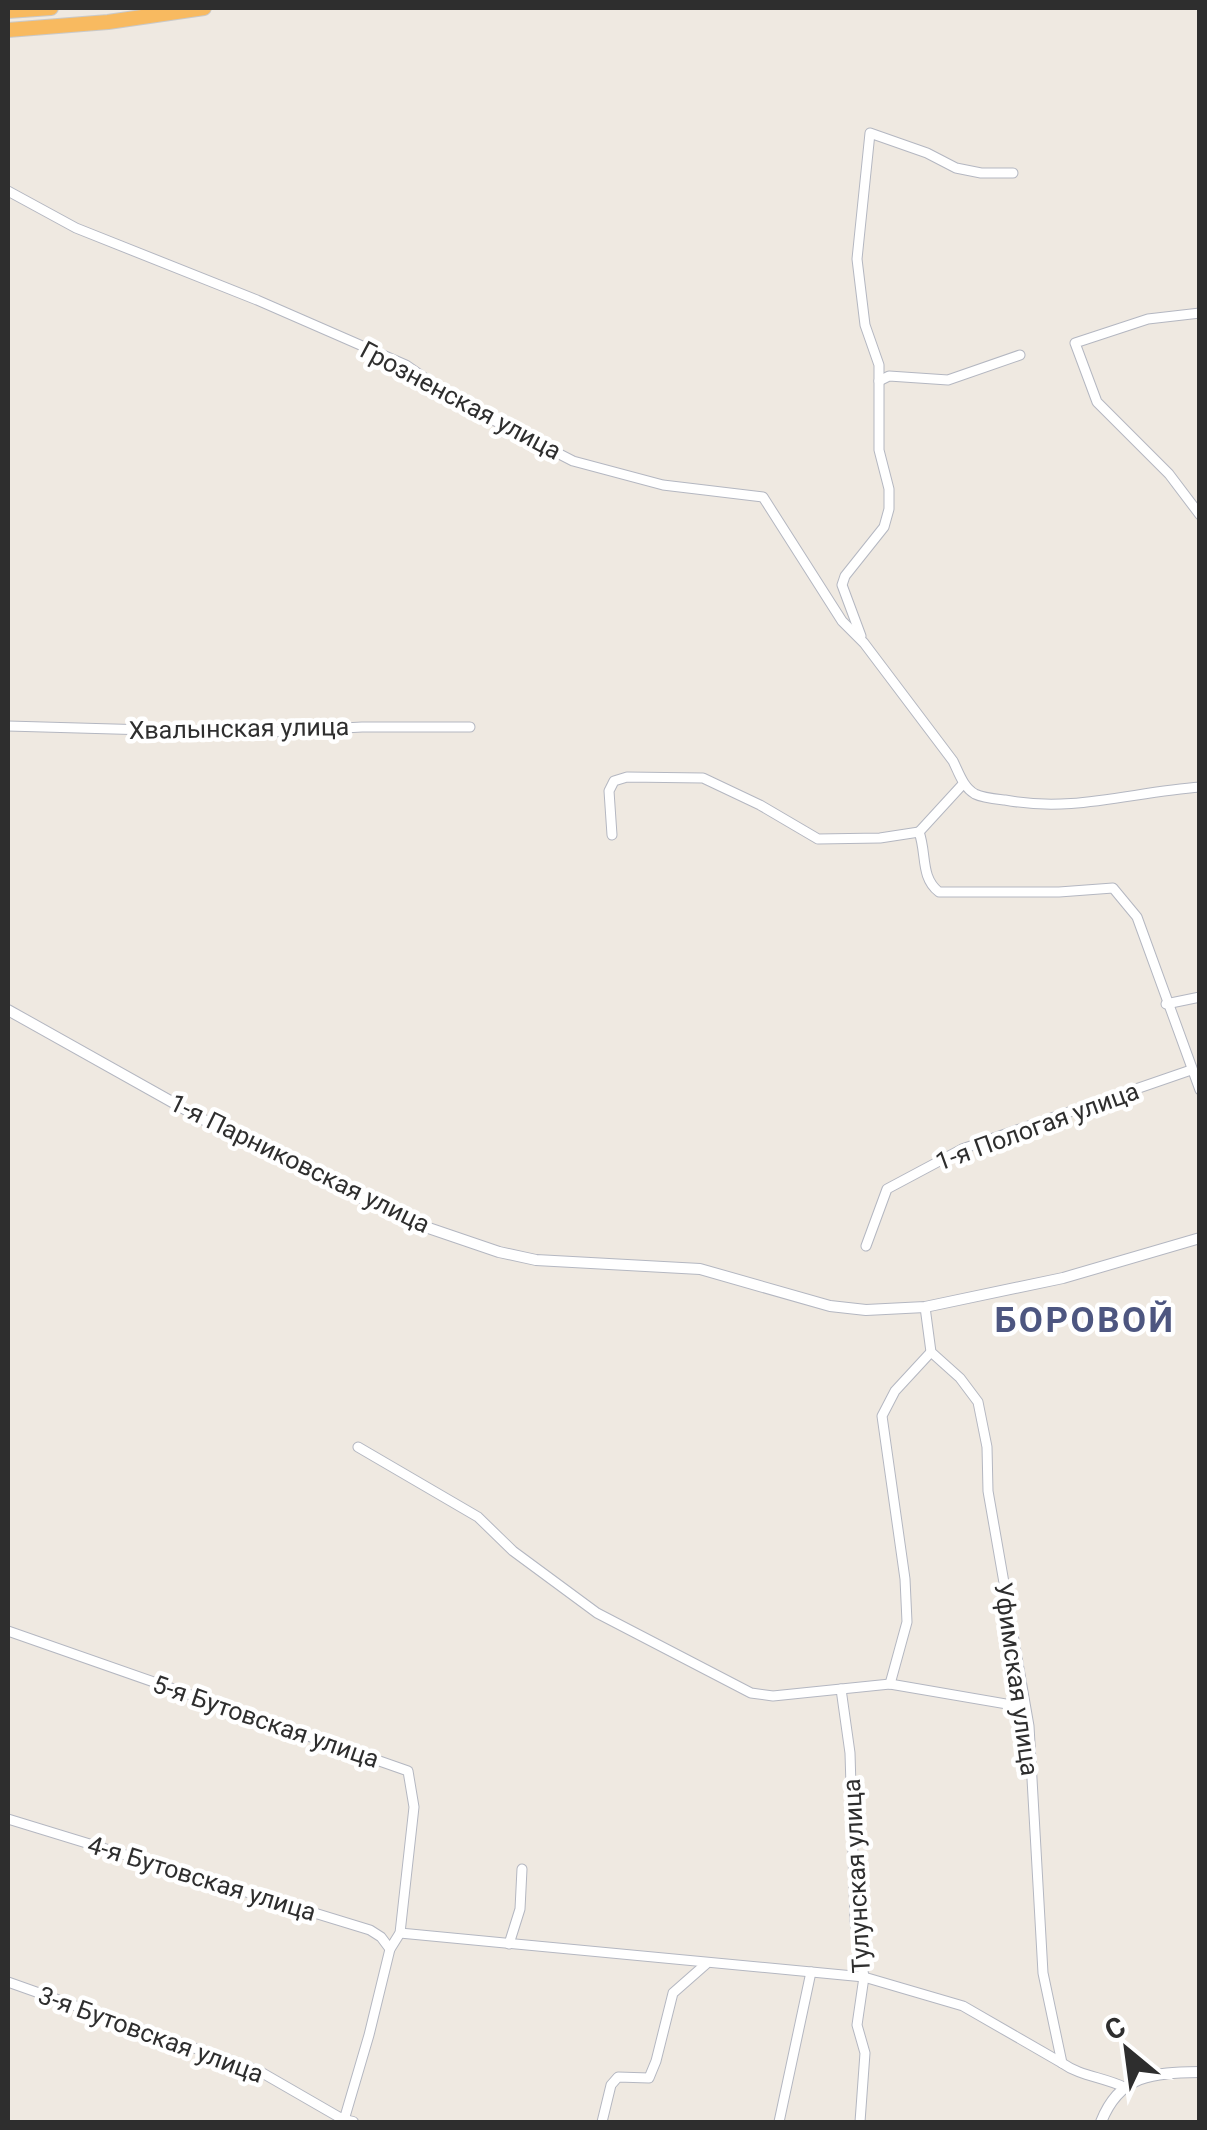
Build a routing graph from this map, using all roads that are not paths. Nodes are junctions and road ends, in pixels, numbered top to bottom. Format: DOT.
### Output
graph roads {
  1 [pos="50,8"];
  2 [pos="204,8"];
  3 [pos="8,11"];
  4 [pos="8,30"];
  5 [pos="1013,172"];
  6 [pos="8,191"];
  7 [pos="1200,314"];
  8 [pos="1020,355"];
  9 [pos="879,381"];
  10 [pos="1200,515"];
  11 [pos="864,644"];
  12 [pos="8,726"];
  13 [pos="470,727"];
  14 [pos="963,784"];
  15 [pos="1200,787"];
  16 [pos="919,832"];
  17 [pos="612,836"];
  18 [pos="1200,997"];
  19 [pos="1166,1004"];
  20 [pos="8,1010"];
  21 [pos="1192,1070"];
  22 [pos="1200,1090"];
  23 [pos="1200,1238"];
  24 [pos="866,1246"];
  25 [pos="926,1307"];
  26 [pos="931,1352"];
  27 [pos="358,1447"];
  28 [pos="8,1631"];
  29 [pos="890,1684"];
  30 [pos="841,1689"];
  31 [pos="1024,1706"];
  32 [pos="8,1818"];
  33 [pos="522,1869"];
  34 [pos="400,1933"];
  35 [pos="509,1944"];
  36 [pos="390,1949"];
  37 [pos="706,1964"];
  38 [pos="811,1972"];
  39 [pos="864,1978"];
  40 [pos="8,1982"];
  41 [pos="1062,2063"];
  42 [pos="1200,2072"];
  43 [pos="1124,2086"];
  44 [pos="346,2122"];
  45 [pos="602,2122"];
  46 [pos="779,2122"];
  47 [pos="860,2122"];
  48 [pos="1101,2122"];
  1 -- 3 [label="highway"];
  2 -- 4 [label="highway"];
  5 -- 9 [label="street"];
  6 -- 11 [label="street, Грозненская улица"];
  7 -- 10 [label="street"];
  8 -- 9 [label="street"];
  9 -- 11 [label="street"];
  11 -- 14 [label="street"];
  12 -- 13 [label="street, Хвалынская улица"];
  14 -- 15 [label="street"];
  14 -- 16 [label="street"];
  16 -- 17 [label="street"];
  16 -- 19 [label="street"];
  18 -- 19 [label="street"];
  19 -- 21 [label="street"];
  20 -- 25 [label="street, 1-я Парниковская улица"];
  21 -- 22 [label="street"];
  21 -- 24 [label="street, 1-я Пологая улица"];
  23 -- 25 [label="street, 1-я Парниковская улица"];
  25 -- 26 [label="street"];
  26 -- 29 [label="street"];
  26 -- 31 [label="street, Уфимская улица"];
  27 -- 30 [label="street"];
  28 -- 34 [label="street, 5-я Бутовская улица"];
  29 -- 30 [label="street"];
  29 -- 31 [label="street"];
  30 -- 39 [label="street, Тулунская улица"];
  31 -- 41 [label="street, Уфимская улица"];
  32 -- 36 [label="street, 4-я Бутовская улица"];
  33 -- 35 [label="street"];
  34 -- 35 [label="street"];
  34 -- 36 [label="street, 5-я Бутовская улица"];
  35 -- 37 [label="street"];
  36 -- 44 [label="street, 5-я Бутовская улица"];
  37 -- 38 [label="street"];
  37 -- 45 [label="street"];
  38 -- 39 [label="street"];
  38 -- 46 [label="street"];
  39 -- 41 [label="street"];
  39 -- 47 [label="street, Тулунская улица"];
  40 -- 44 [label="street, 3-я Бутовская улица"];
  41 -- 43 [label="street"];
  42 -- 43 [label="street"];
  43 -- 48 [label="street"];
}
